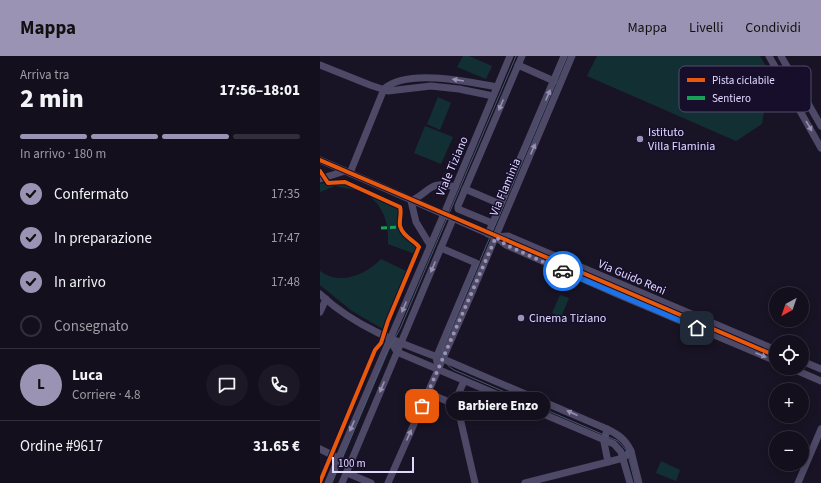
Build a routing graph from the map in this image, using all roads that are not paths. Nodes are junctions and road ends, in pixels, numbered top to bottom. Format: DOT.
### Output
graph roads {
  1 [pos="510,56"];
  2 [pos="522,56"];
  3 [pos="564,56"];
  4 [pos="572,56"];
  5 [pos="769,56"];
  6 [pos="781,56"];
  7 [pos="320,65"];
  8 [pos="518,65"];
  9 [pos="775,66"];
  10 [pos="787,66"];
  11 [pos="439,78"];
  12 [pos="554,81"];
  13 [pos="438,86"];
  14 [pos="496,87"];
  15 [pos="384,89"];
  16 [pos="493,96"];
  17 [pos="811,108"];
  18 [pos="801,112"];
  19 [pos="821,126"];
  20 [pos="821,148"];
  21 [pos="320,160"];
  22 [pos="348,172"];
  23 [pos="320,179"];
  24 [pos="455,187"];
  25 [pos="465,189"];
  26 [pos="410,200"];
  27 [pos="500,204"];
  28 [pos="444,214"];
  29 [pos="453,219"];
  30 [pos="492,223"];
  31 [pos="488,234"];
  32 [pos="496,237"];
  33 [pos="430,245"];
  34 [pos="441,248"];
  35 [pos="615,282"];
  36 [pos="610,292"];
  37 [pos="320,294"];
  38 [pos="326,300"];
  39 [pos="320,312"];
  40 [pos="742,336"];
  41 [pos="386,337"];
  42 [pos="400,343"];
  43 [pos="738,345"];
  44 [pos="769,347"];
  45 [pos="397,352"];
  46 [pos="440,358"];
  47 [pos="769,359"];
  48 [pos="809,364"];
  49 [pos="821,369"];
  50 [pos="438,370"];
  51 [pos="807,375"];
  52 [pos="464,381"];
  53 [pos="821,381"];
  54 [pos="428,393"];
  55 [pos="454,404"];
  56 [pos="607,429"];
  57 [pos="821,429"];
  58 [pos="604,440"];
  59 [pos="321,451"];
  60 [pos="631,451"];
  61 [pos="338,458"];
  62 [pos="623,458"];
  63 [pos="608,462"];
  64 [pos="347,473"];
  65 [pos="328,483"];
  66 [pos="342,483"];
  67 [pos="371,483"];
  68 [pos="388,483"];
  69 [pos="475,483"];
  70 [pos="525,483"];
  71 [pos="630,483"];
  72 [pos="640,483"];
  73 [pos="798,483"];
  1 -- 14 [label="street, Viale Tiziano"];
  2 -- 8 [label="street, Viale Tiziano"];
  3 -- 12 [label="street, Via Flaminia"];
  32 -- 4 [label="street, Via Flaminia, one-way"];
  5 -- 9 [label="street, one-way"];
  6 -- 10 [label="street"];
  7 -- 15 [label="street"];
  8 -- 12 [label="street"];
  8 -- 25 [label="street, Viale Tiziano, one-way"];
  11 -- 13 [label="street"];
  14 -- 11 [label="street, one-way"];
  11 -- 15 [label="street"];
  27 -- 12 [label="street, Via Flaminia, one-way"];
  13 -- 15 [label="street"];
  13 -- 16 [label="street"];
  14 -- 16 [label="street, Viale Tiziano"];
  15 -- 22 [label="street"];
  16 -- 24 [label="street, Viale Tiziano"];
  17 -- 19 [label="street"];
  18 -- 20 [label="street, one-way"];
  21 -- 22 [label="street"];
  22 -- 23 [label="street"];
  22 -- 26 [label="street"];
  24 -- 26 [label="street"];
  24 -- 28 [label="street, Viale Tiziano"];
  25 -- 27 [label="street"];
  25 -- 30 [label="street, Viale Tiziano"];
  26 -- 28 [label="street"];
  26 -- 33 [label="street"];
  27 -- 30 [label="street, Via Flaminia"];
  28 -- 29 [label="street"];
  28 -- 33 [label="street, Viale Tiziano"];
  29 -- 31 [label="street"];
  29 -- 34 [label="street"];
  30 -- 31 [label="street, Via Flaminia"];
  31 -- 32 [label="street"];
  32 -- 35 [label="street, Via Guido Reni"];
  32 -- 36 [label="street, Via Guido Reni"];
  32 -- 46 [label="street, Via Flaminia"];
  33 -- 41 [label="street, Viale Tiziano, one-way"];
  34 -- 42 [label="street, one-way"];
  34 -- 46 [label="street"];
  35 -- 36 [label="street"];
  35 -- 40 [label="street, Via Guido Reni"];
  36 -- 43 [label="street, Via Guido Reni"];
  37 -- 38 [label="street"];
  38 -- 39 [label="street"];
  38 -- 41 [label="street"];
  40 -- 43 [label="street"];
  40 -- 44 [label="street, Via Guido Reni"];
  41 -- 42 [label="street"];
  41 -- 45 [label="street"];
  41 -- 61 [label="street, Viale Tiziano, one-way"];
  42 -- 45 [label="street"];
  42 -- 46 [label="street"];
  43 -- 47 [label="street, Via Guido Reni, one-way"];
  45 -- 50 [label="street"];
  45 -- 64 [label="street, one-way"];
  46 -- 50 [label="street"];
  56 -- 46 [label="street, one-way"];
  48 -- 49 [label="street"];
  50 -- 52 [label="street"];
  50 -- 54 [label="street"];
  51 -- 53 [label="street"];
  52 -- 55 [label="street"];
  52 -- 58 [label="street"];
  54 -- 55 [label="street"];
  68 -- 54 [label="street, one-way"];
  55 -- 69 [label="street"];
  56 -- 58 [label="street"];
  56 -- 60 [label="street"];
  57 -- 73 [label="street"];
  58 -- 62 [label="street"];
  58 -- 63 [label="street"];
  59 -- 61 [label="street"];
  60 -- 62 [label="street"];
  60 -- 72 [label="street"];
  61 -- 65 [label="street, Viale Tiziano"];
  62 -- 63 [label="street"];
  62 -- 71 [label="street"];
  63 -- 70 [label="street"];
  64 -- 66 [label="street"];
  64 -- 67 [label="street"];
}
